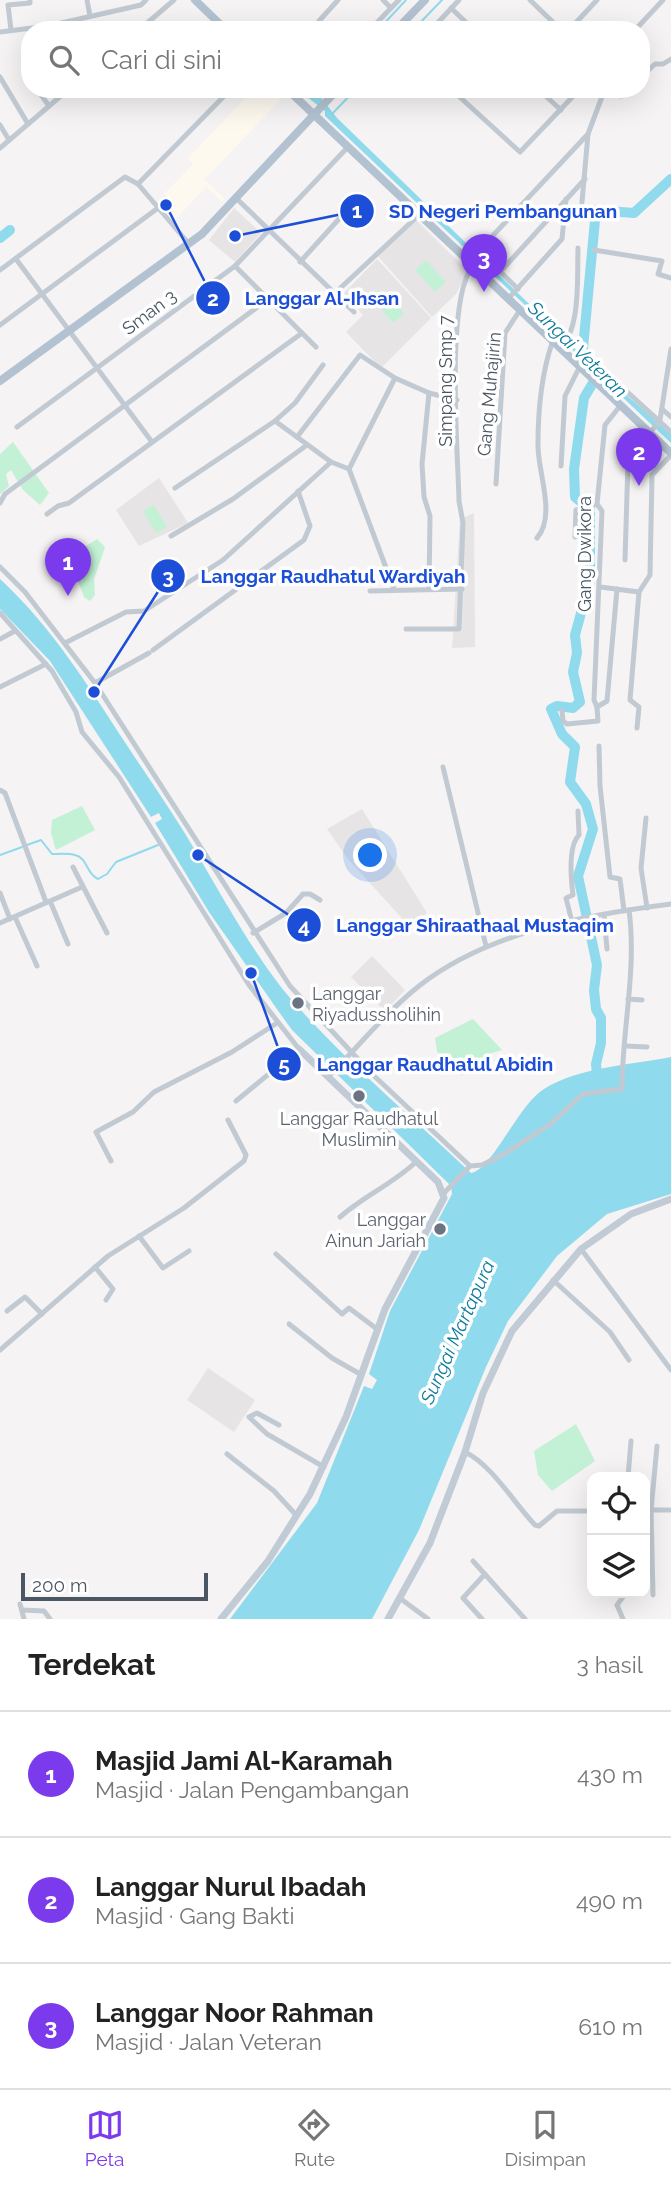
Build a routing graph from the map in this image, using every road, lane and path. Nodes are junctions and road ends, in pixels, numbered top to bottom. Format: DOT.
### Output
graph roads {
  1 [pos="30,0"];
  2 [pos="87,0"];
  3 [pos="146,0"];
  4 [pos="174,0"];
  5 [pos="195,0"];
  6 [pos="338,0"];
  7 [pos="383,0"];
  8 [pos="399,0"];
  9 [pos="425,0"];
  10 [pos="459,0"];
  11 [pos="530,0"];
  12 [pos="597,0"];
  13 [pos="663,0"];
  14 [pos="9,4"];
  15 [pos="0,5"];
  16 [pos="391,8"];
  17 [pos="452,8"];
  18 [pos="90,16"];
  19 [pos="319,20"];
  20 [pos="67,21"];
  21 [pos="150,21"];
  22 [pos="217,21"];
  23 [pos="379,21"];
  24 [pos="405,21"];
  25 [pos="440,21"];
  26 [pos="465,21"];
  27 [pos="552,21"];
  28 [pos="577,21"];
  29 [pos="643,21"];
  30 [pos="11,30"];
  31 [pos="21,30"];
  32 [pos="0,32"];
  33 [pos="671,59"];
  34 [pos="650,69"];
  35 [pos="0,76"];
  36 [pos="43,98"];
  37 [pos="58,98"];
  38 [pos="222,98"];
  39 [pos="298,98"];
  40 [pos="329,98"];
  41 [pos="461,98"];
  42 [pos="548,98"];
  43 [pos="572,98"];
  44 [pos="602,98"];
  45 [pos="49,106"];
  46 [pos="561,110"];
  47 [pos="316,112"];
  48 [pos="28,124"];
  49 [pos="0,125"];
  50 [pos="588,134"];
  51 [pos="9,140"];
  52 [pos="0,148"];
  53 [pos="347,148"];
  54 [pos="585,178"];
  55 [pos="138,184"];
  56 [pos="237,199"];
  57 [pos="566,199"];
  58 [pos="582,202"];
  59 [pos="158,208"];
  60 [pos="348,209"];
  61 [pos="420,214"];
  62 [pos="267,230"];
  63 [pos="189,244"];
  64 [pos="578,248"];
  65 [pos="594,250"];
  66 [pos="474,257"];
  67 [pos="16,259"];
  68 [pos="300,262"];
  69 [pos="235,266"];
  70 [pos="0,270"];
  71 [pos="500,272"];
  72 [pos="671,278"];
  73 [pos="517,290"];
  74 [pos="44,293"];
  75 [pos="335,293"];
  76 [pos="510,298"];
  77 [pos="267,300"];
  78 [pos="520,310"];
  79 [pos="354,312"];
  80 [pos="0,325"];
  81 [pos="70,330"];
  82 [pos="302,333"];
  83 [pos="552,343"];
  84 [pos="563,346"];
  85 [pos="316,347"];
  86 [pos="671,349"];
  87 [pos="323,365"];
  88 [pos="98,368"];
  89 [pos="579,368"];
  90 [pos="395,378"];
  91 [pos="0,381"];
  92 [pos="623,388"];
  93 [pos="429,393"];
  94 [pos="457,400"];
  95 [pos="125,405"];
  96 [pos="620,406"];
  97 [pos="662,409"];
  98 [pos="671,417"];
  99 [pos="659,420"];
  100 [pos="275,421"];
  101 [pos="17,427"];
  102 [pos="650,431"];
  103 [pos="671,432"];
  104 [pos="298,437"];
  105 [pos="152,442"];
  106 [pos="307,445"];
  107 [pos="671,454"];
  108 [pos="331,462"];
  109 [pos="561,466"];
  110 [pos="349,469"];
  111 [pos="496,484"];
  112 [pos="176,488"];
  113 [pos="298,491"];
  114 [pos="0,503"];
  115 [pos="595,505"];
  116 [pos="47,514"];
  117 [pos="171,536"];
  118 [pos="575,537"];
  119 [pos="537,538"];
  120 [pos="625,560"];
  121 [pos="0,567"];
  122 [pos="600,587"];
  123 [pos="394,589"];
  124 [pos="429,589"];
  125 [pos="462,589"];
  126 [pos="617,589"];
  127 [pos="370,591"];
  128 [pos="639,592"];
  129 [pos="0,614"];
  130 [pos="406,629"];
  131 [pos="15,631"];
  132 [pos="0,639"];
  133 [pos="65,643"];
  134 [pos="46,664"];
  135 [pos="95,683"];
  136 [pos="0,687"];
  137 [pos="597,707"];
  138 [pos="562,711"];
  139 [pos="637,728"];
  140 [pos="599,746"];
  141 [pos="443,767"];
  142 [pos="0,790"];
  143 [pos="578,811"];
  144 [pos="646,818"];
  145 [pos="74,867"];
  146 [pos="82,887"];
  147 [pos="0,893"];
  148 [pos="320,900"];
  149 [pos="48,901"];
  150 [pos="671,904"];
  151 [pos="646,908"];
  152 [pos="626,911"];
  153 [pos="604,915"];
  154 [pos="12,918"];
  155 [pos="572,922"];
  156 [pos="0,923"];
  157 [pos="107,933"];
  158 [pos="253,933"];
  159 [pos="68,944"];
  160 [pos="486,946"];
  161 [pos="607,948"];
  162 [pos="37,966"];
  163 [pos="628,999"];
  164 [pos="642,1000"];
  165 [pos="276,1023"];
  166 [pos="626,1046"];
  167 [pos="647,1047"];
  168 [pos="299,1049"];
  169 [pos="351,1053"];
  170 [pos="330,1075"];
  171 [pos="236,1101"];
  172 [pos="228,1120"];
  173 [pos="111,1161"];
  174 [pos="417,1161"];
  175 [pos="470,1167"];
  176 [pos="447,1191"];
  177 [pos="671,1199"];
  178 [pos="340,1217"];
  179 [pos="139,1236"];
  180 [pos="581,1249"];
  181 [pos="190,1251"];
  182 [pos="276,1254"];
  183 [pos="95,1267"];
  184 [pos="554,1280"];
  185 [pos="106,1300"];
  186 [pos="7,1311"];
  187 [pos="42,1314"];
  188 [pos="289,1324"];
  189 [pos="377,1329"];
  190 [pos="0,1350"];
  191 [pos="629,1360"];
  192 [pos="671,1370"];
  193 [pos="360,1374"];
  194 [pos="279,1425"];
  195 [pos="631,1441"];
  196 [pos="657,1446"];
  197 [pos="465,1452"];
  198 [pos="227,1454"];
  199 [pos="324,1466"];
  200 [pos="628,1472"];
  201 [pos="650,1496"];
  202 [pos="650,1510"];
  203 [pos="671,1510"];
  204 [pos="587,1511"];
  205 [pos="297,1516"];
  206 [pos="649,1535"];
  207 [pos="473,1561"];
  208 [pos="485,1574"];
  209 [pos="653,1595"];
  210 [pos="622,1598"];
  211 [pos="401,1600"];
  212 [pos="24,1619"];
  213 [pos="51,1619"];
  214 [pos="220,1619"];
  215 [pos="388,1619"];
  216 [pos="428,1619"];
  217 [pos="482,1619"];
  218 [pos="525,1619"];
  219 [pos="623,1619"];
  1 -- 14 [label="street"];
  2 -- 18 [label="street"];
  3 -- 18 [label="street"];
  4 -- 21 [label="street"];
  5 -- 22 [label="main road"];
  6 -- 19 [label="street"];
  7 -- 16 [label="street"];
  8 -- 16 [label="street"];
  9 -- 24 [label="main road"];
  10 -- 17 [label="street"];
  11 -- 27 [label="street"];
  12 -- 28 [label="street"];
  13 -- 29 [label="street"];
  14 -- 15 [label="street"];
  14 -- 30 [label="street"];
  16 -- 23 [label="street"];
  17 -- 25 [label="street"];
  17 -- 26 [label="street"];
  18 -- 20 [label="street"];
  30 -- 31 [label="street"];
  30 -- 32 [label="street"];
  33 -- 34 [label="street"];
  35 -- 48 [label="street"];
  36 -- 45 [label="street"];
  37 -- 45 [label="street"];
  38 -- 55 [label="street"];
  39 -- 47 [label="main road"];
  40 -- 47 [label="main road"];
  41 -- 46 [label="street"];
  42 -- 46 [label="street"];
  43 -- 46 [label="street"];
  44 -- 50 [label="street"];
  45 -- 48 [label="street"];
  47 -- 53 [label="main road"];
  47 -- 56 [label="main road"];
  48 -- 51 [label="street"];
  49 -- 51 [label="street"];
  50 -- 54 [label="street"];
  50 -- 66 [label="street"];
  51 -- 52 [label="street"];
  53 -- 61 [label="main road"];
  53 -- 62 [label="street, Sman 3"];
  54 -- 57 [label="street"];
  54 -- 58 [label="street"];
  55 -- 59 [label="street"];
  55 -- 67 [label="street"];
  56 -- 62 [label="street"];
  56 -- 63 [label="main road"];
  57 -- 71 [label="street"];
  57 -- 73 [label="street"];
  59 -- 63 [label="street"];
  59 -- 74 [label="street"];
  60 -- 68 [label="street"];
  61 -- 66 [label="main road"];
  61 -- 75 [label="street"];
  62 -- 68 [label="street"];
  62 -- 69 [label="street, Sman 3"];
  63 -- 81 [label="main road"];
  64 -- 84 [label="street"];
  65 -- 72 [label="street"];
  66 -- 71 [label="street"];
  66 -- 76 [label="main road"];
  66 -- 94 [label="street, Simpang Smp 7"];
  67 -- 70 [label="street"];
  67 -- 74 [label="street"];
  68 -- 75 [label="street"];
  69 -- 77 [label="street"];
  69 -- 88 [label="street, Sman 3"];
  71 -- 73 [label="street"];
  73 -- 76 [label="street"];
  74 -- 80 [label="street"];
  74 -- 81 [label="street"];
  75 -- 79 [label="street"];
  76 -- 78 [label="main road"];
  77 -- 82 [label="street"];
  77 -- 95 [label="street"];
  78 -- 83 [label="main road"];
  78 -- 111 [label="street, Gang Muhajirin"];
  81 -- 88 [label="street"];
  81 -- 91 [label="main road"];
  82 -- 85 [label="street"];
  82 -- 105 [label="street"];
  83 -- 84 [label="main road"];
  83 -- 119 [label="street"];
  84 -- 89 [label="main road"];
  86 -- 97 [label="street"];
  87 -- 100 [label="street"];
  88 -- 95 [label="street"];
  88 -- 101 [label="street, Sman 3"];
  89 -- 96 [label="main road"];
  89 -- 109 [label="street"];
  90 -- 93 [label="street"];
  90 -- 104 [label="street"];
  90 -- 110 [label="street"];
  92 -- 99 [label="street"];
  93 -- 94 [label="street"];
  93 -- 124 [label="street"];
  94 -- 125 [label="street, Simpang Smp 7"];
  95 -- 105 [label="street"];
  95 -- 114 [label="street"];
  96 -- 102 [label="main road"];
  96 -- 115 [label="street, Gang Dwikora"];
  97 -- 98 [label="street"];
  97 -- 99 [label="street"];
  99 -- 102 [label="street"];
  99 -- 103 [label="street"];
  100 -- 104 [label="street"];
  100 -- 112 [label="street"];
  102 -- 107 [label="main road"];
  102 -- 120 [label="street"];
  104 -- 106 [label="street"];
  105 -- 116 [label="street"];
  106 -- 108 [label="street"];
  106 -- 117 [label="street"];
  107 -- 128 [label="street"];
  108 -- 110 [label="street"];
  108 -- 113 [label="street"];
  110 -- 123 [label="street"];
  113 -- 133 [label="street"];
  113 -- 135 [label="street"];
  115 -- 118 [label="street"];
  115 -- 122 [label="street, Gang Dwikora"];
  121 -- 133 [label="street"];
  122 -- 126 [label="street"];
  122 -- 137 [label="street, Gang Dwikora"];
  123 -- 124 [label="street"];
  123 -- 127 [label="street"];
  124 -- 125 [label="street"];
  125 -- 130 [label="street, Simpang Smp 7"];
  126 -- 128 [label="street"];
  126 -- 137 [label="street"];
  128 -- 139 [label="street"];
  129 -- 131 [label="street"];
  131 -- 132 [label="street"];
  131 -- 134 [label="street"];
  133 -- 135 [label="street"];
  134 -- 136 [label="street"];
  134 -- 165 [label="street"];
  135 -- 158 [label="street"];
  137 -- 138 [label="street, Gang Dwikora"];
  140 -- 152 [label="street"];
  141 -- 160 [label="street"];
  142 -- 149 [label="street"];
  143 -- 155 [label="street"];
  144 -- 151 [label="street"];
  145 -- 146 [label="street"];
  146 -- 149 [label="street"];
  146 -- 157 [label="street"];
  147 -- 154 [label="street"];
  148 -- 158 [label="street"];
  149 -- 154 [label="street"];
  149 -- 159 [label="street"];
  150 -- 151 [label="street"];
  151 -- 152 [label="street"];
  152 -- 153 [label="street"];
  152 -- 163 [label="street"];
  153 -- 155 [label="street"];
  153 -- 161 [label="street"];
  154 -- 156 [label="street"];
  154 -- 162 [label="street"];
  155 -- 160 [label="street"];
  158 -- 169 [label="street"];
  160 -- 169 [label="street"];
  163 -- 164 [label="street"];
  163 -- 166 [label="street"];
  165 -- 168 [label="street"];
  165 -- 173 [label="street"];
  166 -- 167 [label="street"];
  166 -- 175 [label="street"];
  168 -- 170 [label="street"];
  168 -- 171 [label="street"];
  169 -- 170 [label="street"];
  169 -- 175 [label="street"];
  170 -- 174 [label="street"];
  172 -- 179 [label="street"];
  174 -- 176 [label="street"];
  174 -- 178 [label="street"];
  175 -- 176 [label="street"];
  176 -- 189 [label="street"];
  177 -- 180 [label="street"];
  179 -- 181 [label="street"];
  179 -- 183 [label="street"];
  180 -- 184 [label="street"];
  180 -- 192 [label="street"];
  182 -- 189 [label="street"];
  183 -- 185 [label="street"];
  183 -- 187 [label="street"];
  184 -- 191 [label="street"];
  184 -- 197 [label="street"];
  186 -- 187 [label="street"];
  187 -- 190 [label="street"];
  188 -- 193 [label="street"];
  189 -- 193 [label="street"];
  193 -- 199 [label="street"];
  194 -- 199 [label="street"];
  195 -- 200 [label="street"];
  196 -- 201 [label="street"];
  197 -- 204 [label="street"];
  197 -- 211 [label="street"];
  198 -- 205 [label="street"];
  199 -- 205 [label="street"];
  202 -- 203 [label="street"];
  205 -- 214 [label="street"];
  206 -- 209 [label="street"];
  207 -- 208 [label="street"];
  208 -- 217 [label="street"];
  208 -- 218 [label="street"];
  210 -- 219 [label="street"];
  211 -- 215 [label="street"];
  211 -- 216 [label="street"];
  212 -- 213 [label="street"];
}
